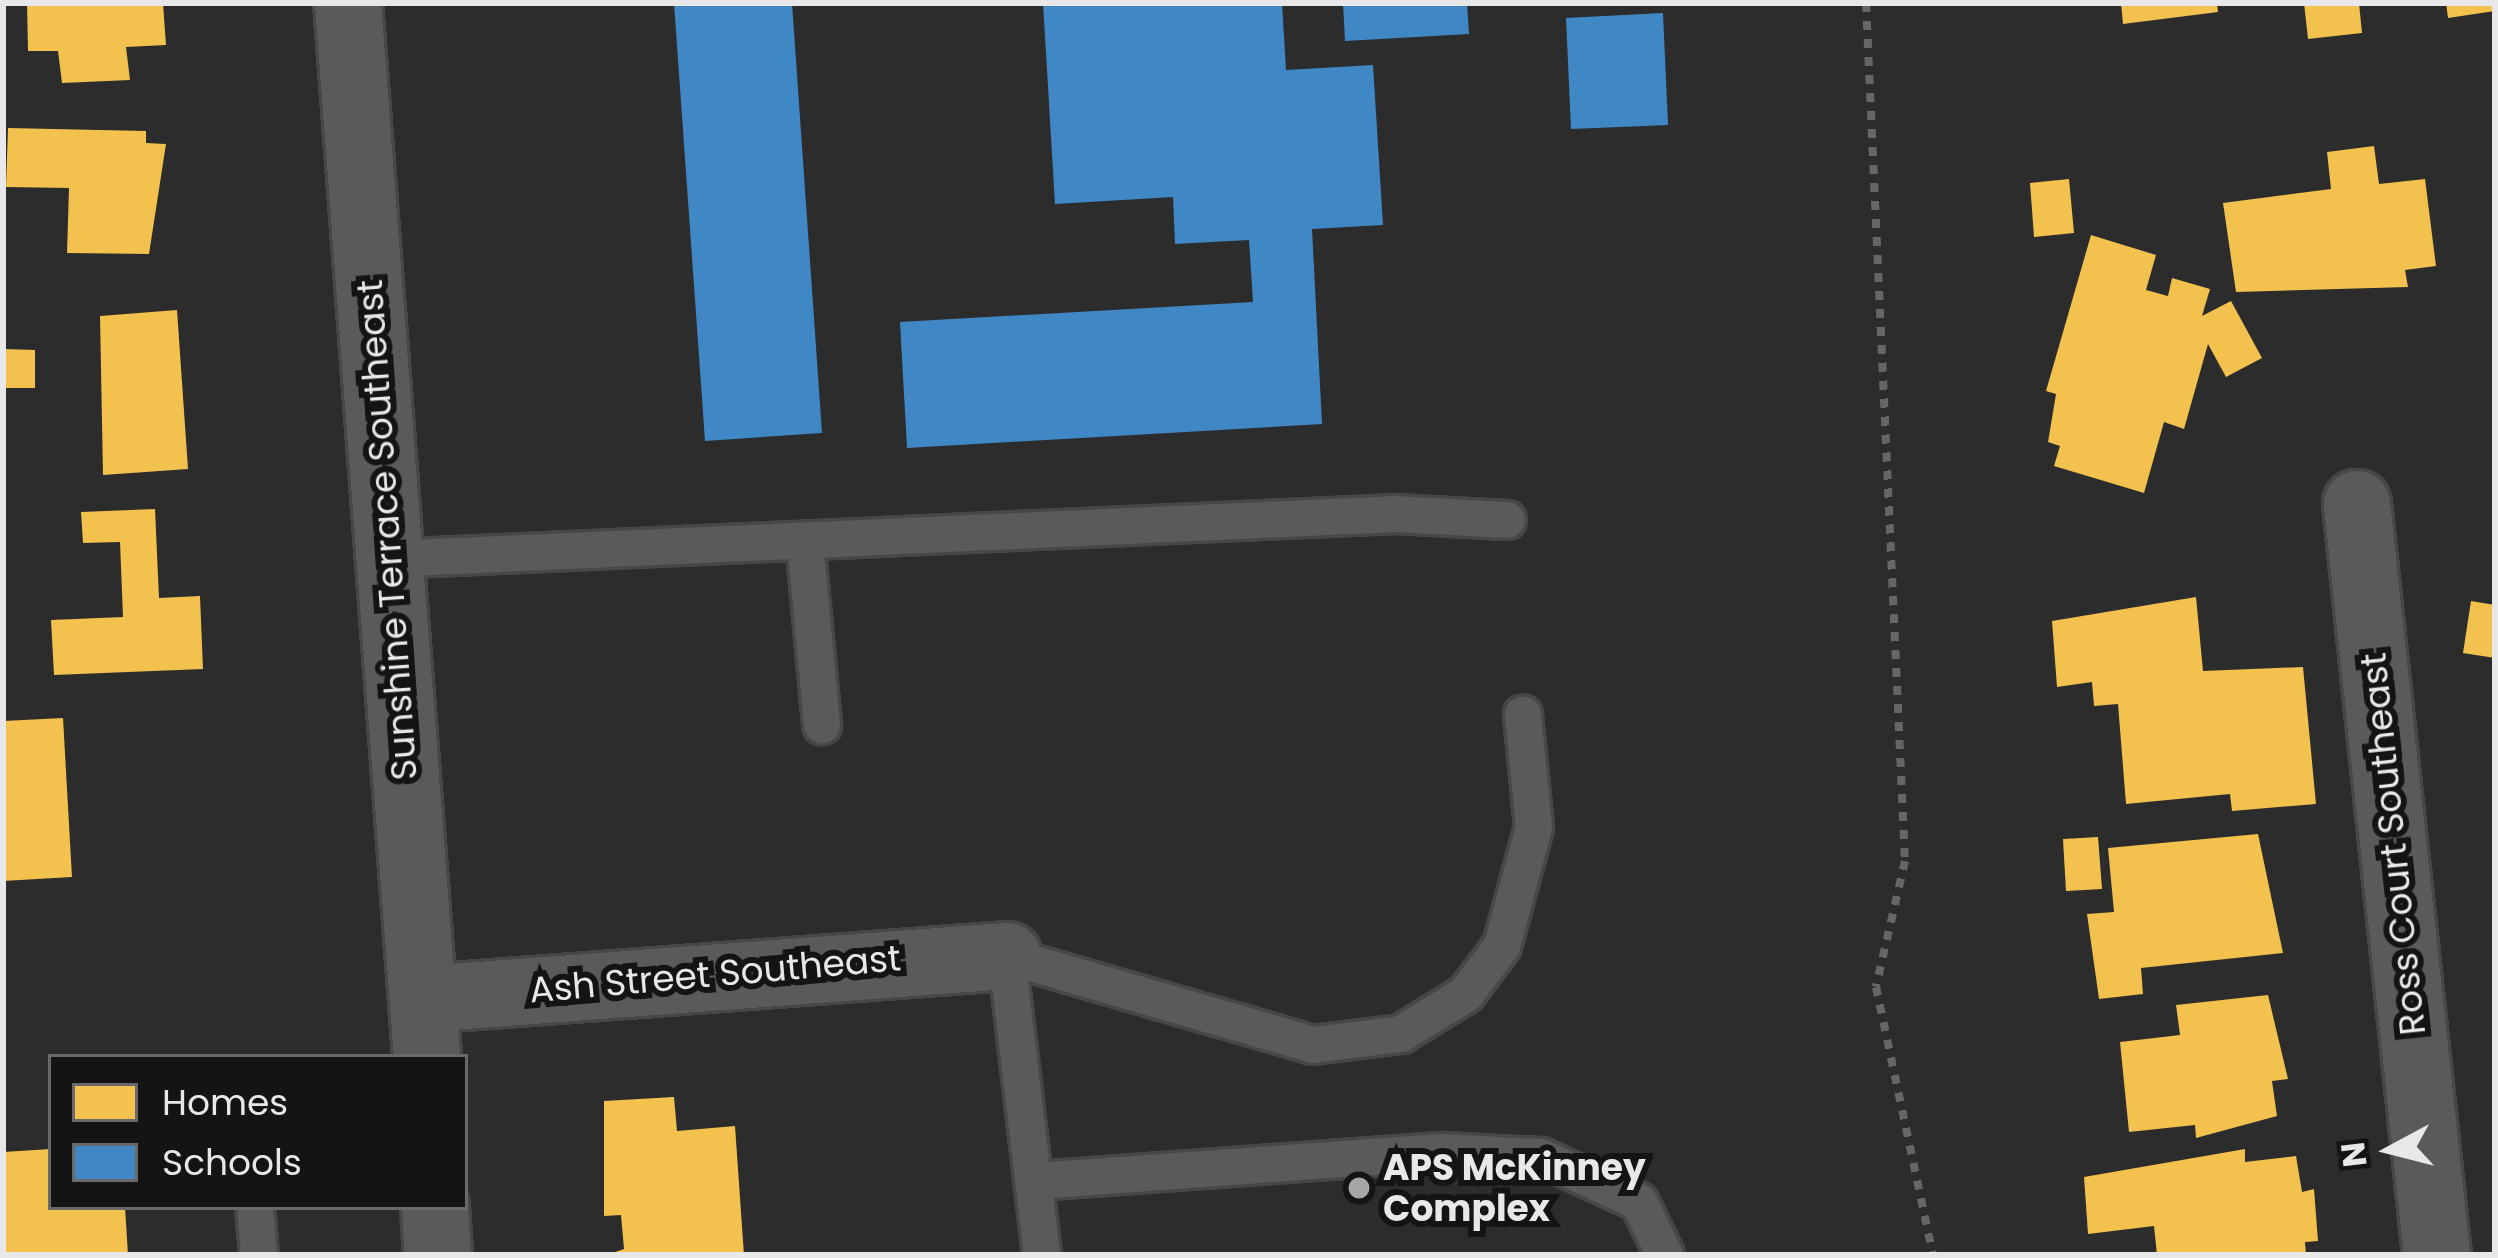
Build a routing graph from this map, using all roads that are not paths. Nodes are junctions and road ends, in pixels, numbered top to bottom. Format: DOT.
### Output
graph roads {
  1 [pos="348,3"];
  2 [pos="2356,504"];
  3 [pos="1507,520"];
  4 [pos="805,541"];
  5 [pos="389,559"];
  6 [pos="1522,715"];
  7 [pos="822,724"];
  8 [pos="1007,956"];
  9 [pos="425,1028"];
  10 [pos="1036,1181"];
  11 [pos="256,1210"];
  12 [pos="435,1210"];
  13 [pos="259,1255"];
  14 [pos="438,1255"];
  15 [pos="1042,1255"];
  16 [pos="1665,1255"];
  17 [pos="2437,1255"];
  1 -- 5 [label="street, Sunshine Terrace Southeast"];
  2 -- 17 [label="street, Ross Court Southeast"];
  3 -- 4 [label="lane"];
  4 -- 5 [label="lane"];
  4 -- 7 [label="lane"];
  5 -- 9 [label="street, Sunshine Terrace Southeast"];
  6 -- 8 [label="lane"];
  8 -- 9 [label="street, Ash Street Southeast"];
  8 -- 10 [label="lane"];
  10 -- 15 [label="lane"];
  10 -- 16 [label="lane"];
  11 -- 13 [label="lane"];
  12 -- 14 [label="street"];
}
